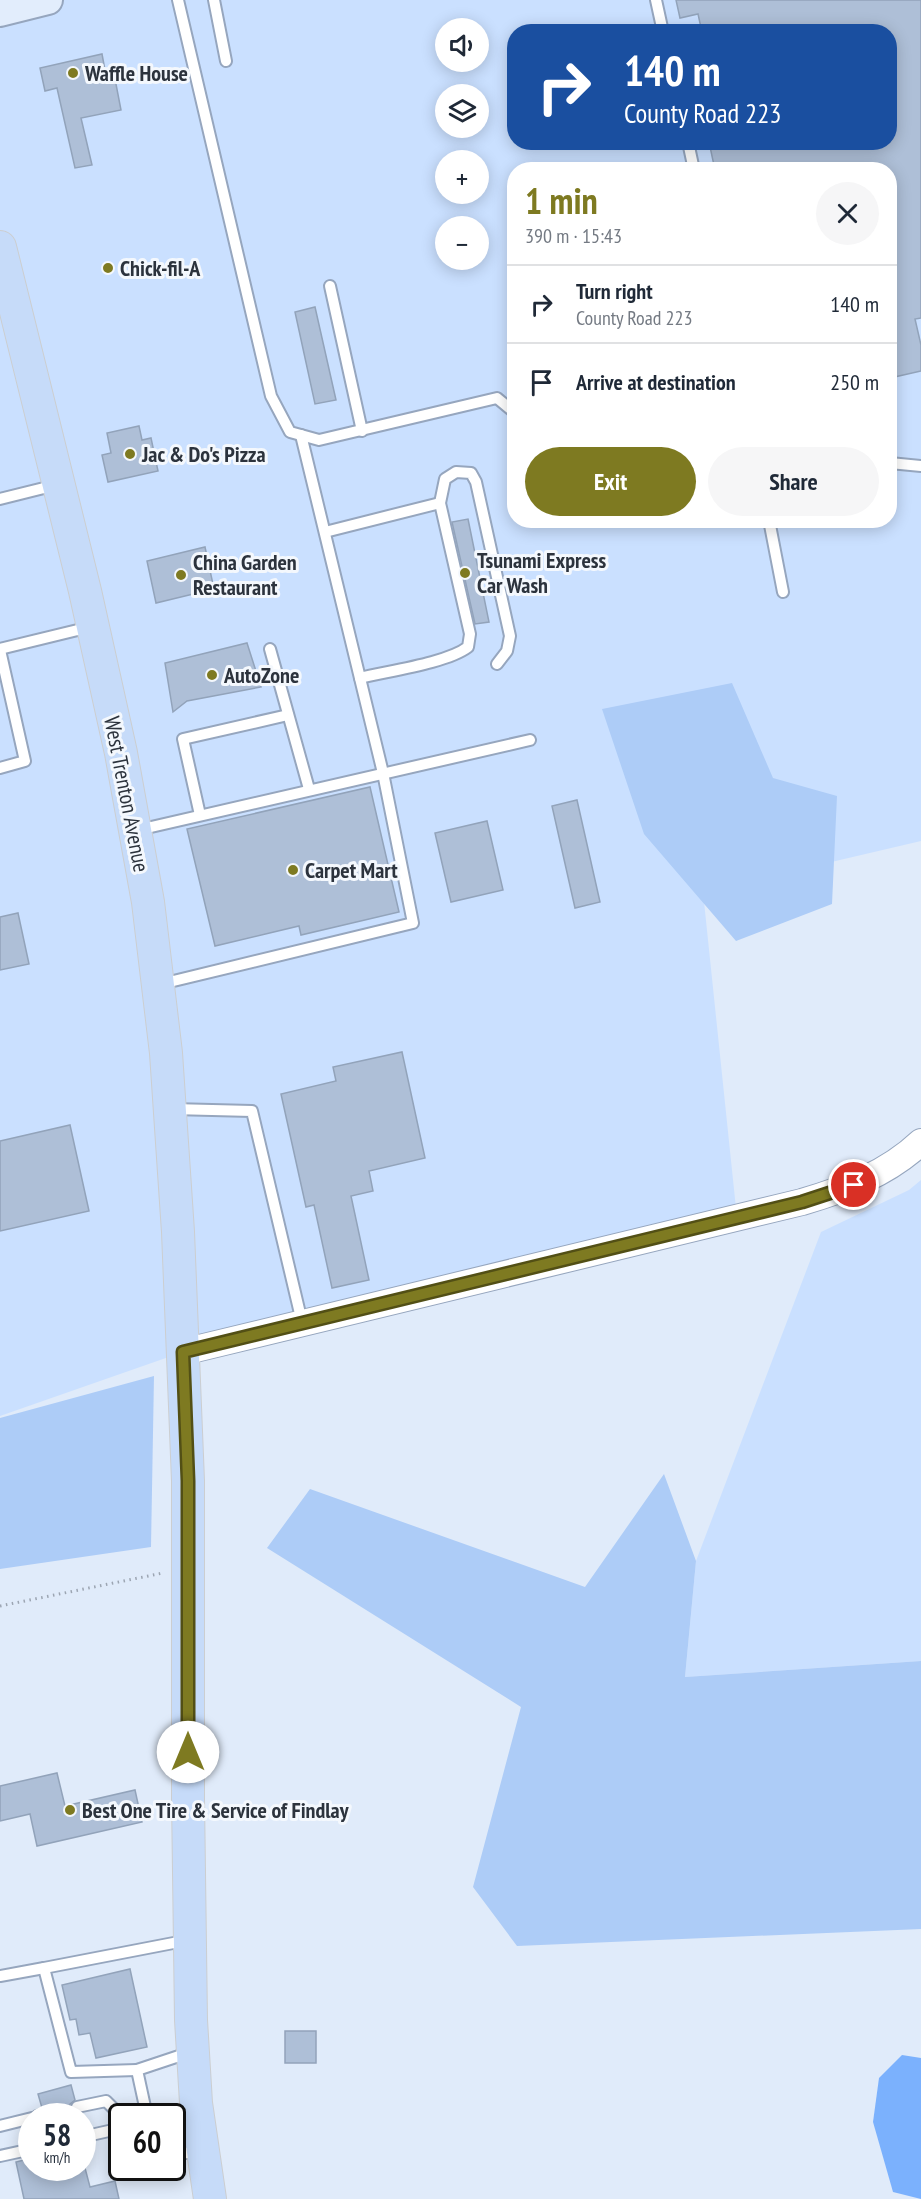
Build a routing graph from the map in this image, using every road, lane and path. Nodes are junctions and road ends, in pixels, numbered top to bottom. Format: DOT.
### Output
graph roads {
  1 [pos="48,0"];
  2 [pos="178,0"];
  3 [pos="214,0"];
  4 [pos="656,0"];
  5 [pos="0,12"];
  6 [pos="661,24"];
  7 [pos="226,61"];
  8 [pos="2,264"];
  9 [pos="330,286"];
  10 [pos="507,407"];
  11 [pos="362,431"];
  12 [pos="301,435"];
  13 [pos="897,464"];
  14 [pos="921,466"];
  15 [pos="59,485"];
  16 [pos="0,499"];
  17 [pos="440,503"];
  18 [pos="771,528"];
  19 [pos="325,532"];
  20 [pos="783,592"];
  21 [pos="93,626"];
  22 [pos="270,649"];
  23 [pos="0,650"];
  24 [pos="497,664"];
  25 [pos="360,678"];
  26 [pos="288,715"];
  27 [pos="530,740"];
  28 [pos="0,768"];
  29 [pos="383,773"];
  30 [pos="309,789"];
  31 [pos="200,815"];
  32 [pos="135,830"];
  33 [pos="158,985"];
  34 [pos="169,1109"];
  35 [pos="921,1142"];
  36 [pos="302,1323"];
  37 [pos="183,1352"];
  38 [pos="188,1568"];
  39 [pos="0,1606"];
  40 [pos="190,1939"];
  41 [pos="44,1968"];
  42 [pos="0,1976"];
  43 [pos="193,2051"];
  44 [pos="137,2070"];
  45 [pos="144,2103"];
  46 [pos="18,2122"];
  47 [pos="0,2126"];
  48 [pos="203,2149"];
  49 [pos="18,2152"];
  50 [pos="186,2153"];
  51 [pos="0,2156"];
  52 [pos="210,2199"];
  1 -- 5 [label="main road"];
  2 -- 12 [label="lane"];
  3 -- 7 [label="lane"];
  4 -- 6 [label="lane"];
  8 -- 15 [label="main road, West Trenton Avenue"];
  9 -- 11 [label="lane"];
  10 -- 11 [label="lane"];
  11 -- 12 [label="lane"];
  12 -- 19 [label="lane"];
  13 -- 14 [label="lane"];
  15 -- 16 [label="lane"];
  15 -- 21 [label="main road, West Trenton Avenue"];
  17 -- 19 [label="lane"];
  17 -- 24 [label="lane"];
  17 -- 25 [label="lane"];
  18 -- 20 [label="lane"];
  19 -- 25 [label="lane"];
  21 -- 23 [label="lane"];
  21 -- 32 [label="main road, West Trenton Avenue"];
  22 -- 26 [label="lane"];
  23 -- 28 [label="lane"];
  25 -- 29 [label="lane"];
  26 -- 30 [label="lane"];
  26 -- 31 [label="lane"];
  27 -- 29 [label="lane"];
  29 -- 30 [label="lane"];
  29 -- 33 [label="lane"];
  30 -- 31 [label="lane"];
  31 -- 32 [label="lane"];
  32 -- 33 [label="main road, West Trenton Avenue"];
  33 -- 34 [label="main road, West Trenton Avenue"];
  34 -- 36 [label="lane"];
  34 -- 37 [label="main road, West Trenton Avenue"];
  35 -- 36 [label="street"];
  36 -- 37 [label="street"];
  37 -- 38 [label="main road, West Trenton Avenue"];
  38 -- 39 [label="path"];
  38 -- 40 [label="main road, West Trenton Avenue"];
  40 -- 41 [label="lane"];
  40 -- 43 [label="main road, West Trenton Avenue"];
  41 -- 42 [label="lane"];
  41 -- 44 [label="lane"];
  43 -- 44 [label="lane"];
  43 -- 48 [label="main road, West Trenton Avenue"];
  44 -- 45 [label="lane"];
  46 -- 47 [label="lane"];
  48 -- 50 [label="lane"];
  48 -- 52 [label="main road, West Trenton Avenue"];
  49 -- 51 [label="lane"];
}
